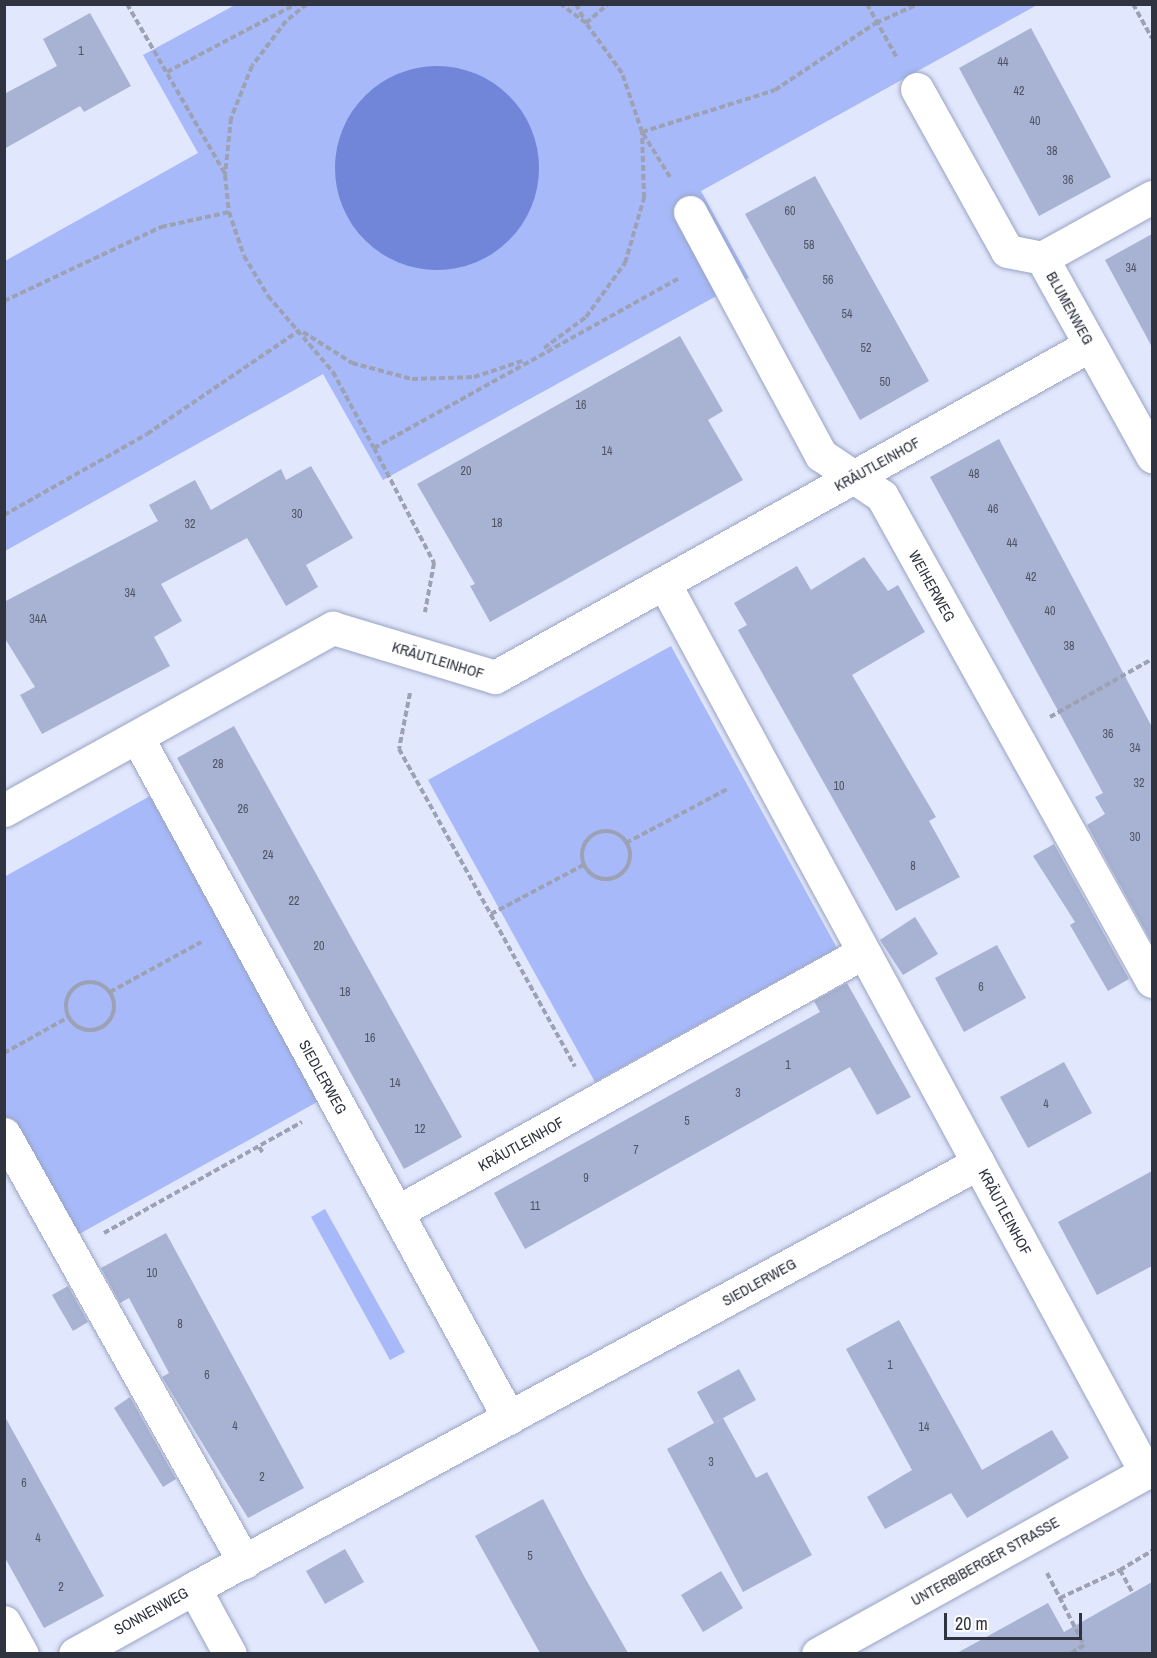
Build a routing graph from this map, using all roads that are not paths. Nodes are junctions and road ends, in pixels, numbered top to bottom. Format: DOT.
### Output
graph roads {
  1 [pos="917,89"];
  2 [pos="1152,197"];
  3 [pos="690,212"];
  4 [pos="1042,258"];
  5 [pos="1090,345"];
  6 [pos="1152,456"];
  7 [pos="850,479"];
  8 [pos="664,583"];
  9 [pos="137,737"];
  10 [pos="4,810"];
  11 [pos="864,952"];
  12 [pos="1152,981"];
  13 [pos="4,1134"];
  14 [pos="978,1163"];
  15 [pos="397,1212"];
  16 [pos="509,1418"];
  17 [pos="1149,1471"];
  18 [pos="244,1562"];
  19 [pos="194,1588"];
  20 [pos="4,1622"];
  21 [pos="22,1653"];
  22 [pos="75,1653"];
  23 [pos="230,1653"];
  24 [pos="818,1653"];
  1 -- 4 [label="street, BLUMENWEG"];
  2 -- 4 [label="street"];
  3 -- 7 [label="street, WEIHERWEG"];
  4 -- 5 [label="street, BLUMENWEG"];
  5 -- 6 [label="street, BLUMENWEG"];
  5 -- 7 [label="street, KRÄUTLEINHOF"];
  7 -- 8 [label="street, KRÄUTLEINHOF"];
  7 -- 12 [label="street, WEIHERWEG"];
  8 -- 9 [label="street, KRÄUTLEINHOF"];
  8 -- 11 [label="street, KRÄUTLEINHOF"];
  9 -- 10 [label="street"];
  9 -- 15 [label="street, SIEDLERWEG"];
  11 -- 14 [label="street, KRÄUTLEINHOF"];
  11 -- 15 [label="street, KRÄUTLEINHOF"];
  13 -- 18 [label="street"];
  14 -- 16 [label="street, SIEDLERWEG"];
  14 -- 17 [label="street, KRÄUTLEINHOF"];
  15 -- 16 [label="street, SIEDLERWEG"];
  16 -- 18 [label="street, SIEDLERWEG"];
  17 -- 24 [label="street, UNTERBIBERGER STRASSE"];
  18 -- 19 [label="street, SIEDLERWEG"];
  19 -- 22 [label="street, SONNENWEG"];
  19 -- 23 [label="street, SONNENWEG"];
  20 -- 21 [label="street"];
}
